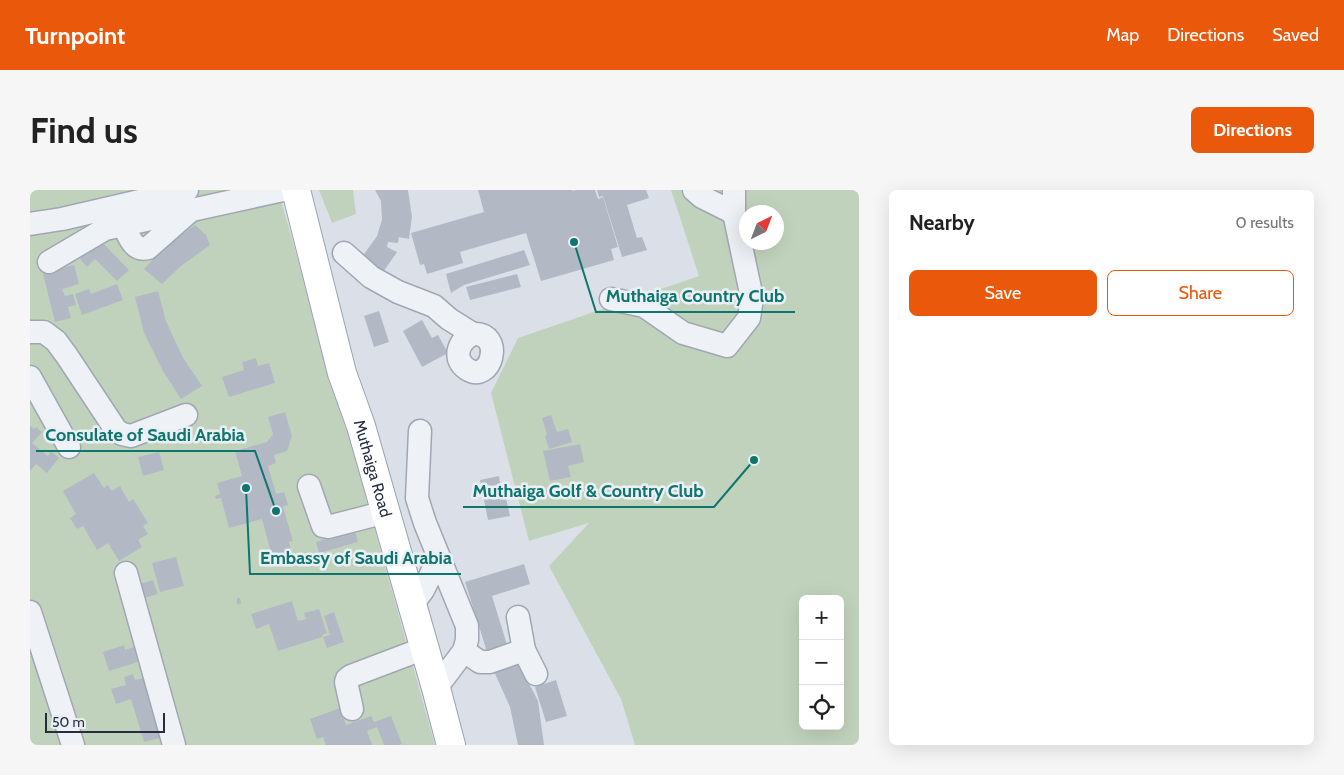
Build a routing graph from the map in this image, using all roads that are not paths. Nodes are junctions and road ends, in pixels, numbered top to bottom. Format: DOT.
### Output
graph roads {
  1 [pos="283,190"];
  2 [pos="296,190"];
  3 [pos="694,190"];
  4 [pos="734,190"];
  5 [pos="189,200"];
  6 [pos="734,213"];
  7 [pos="30,224"];
  8 [pos="344,253"];
  9 [pos="49,262"];
  10 [pos="612,299"];
  11 [pos="30,332"];
  12 [pos="466,341"];
  13 [pos="30,377"];
  14 [pos="186,415"];
  15 [pos="420,430"];
  16 [pos="69,447"];
  17 [pos="309,486"];
  18 [pos="386,512"];
  19 [pos="439,558"];
  20 [pos="126,573"];
  21 [pos="412,605"];
  22 [pos="30,612"];
  23 [pos="518,617"];
  24 [pos="425,648"];
  25 [pos="524,650"];
  26 [pos="464,651"];
  27 [pos="536,674"];
  28 [pos="436,688"];
  29 [pos="352,709"];
  30 [pos="73,745"];
  31 [pos="174,745"];
  32 [pos="451,745"];
  1 -- 5 [label="street"];
  2 -- 18 [label="main road, Muthaiga Road"];
  3 -- 6 [label="street"];
  4 -- 6 [label="street"];
  5 -- 7 [label="street"];
  5 -- 9 [label="street"];
  6 -- 10 [label="street"];
  8 -- 12 [label="street"];
  11 -- 14 [label="street"];
  13 -- 16 [label="street"];
  15 -- 19 [label="street"];
  17 -- 18 [label="street"];
  18 -- 21 [label="main road, Muthaiga Road"];
  19 -- 21 [label="street"];
  19 -- 26 [label="street"];
  20 -- 31 [label="street"];
  21 -- 24 [label="main road, Muthaiga Road"];
  22 -- 30 [label="street"];
  23 -- 25 [label="street"];
  24 -- 28 [label="main road, Muthaiga Road"];
  24 -- 29 [label="street"];
  25 -- 26 [label="street"];
  25 -- 27 [label="street"];
  26 -- 28 [label="street"];
  28 -- 32 [label="main road, Muthaiga Road"];
}
